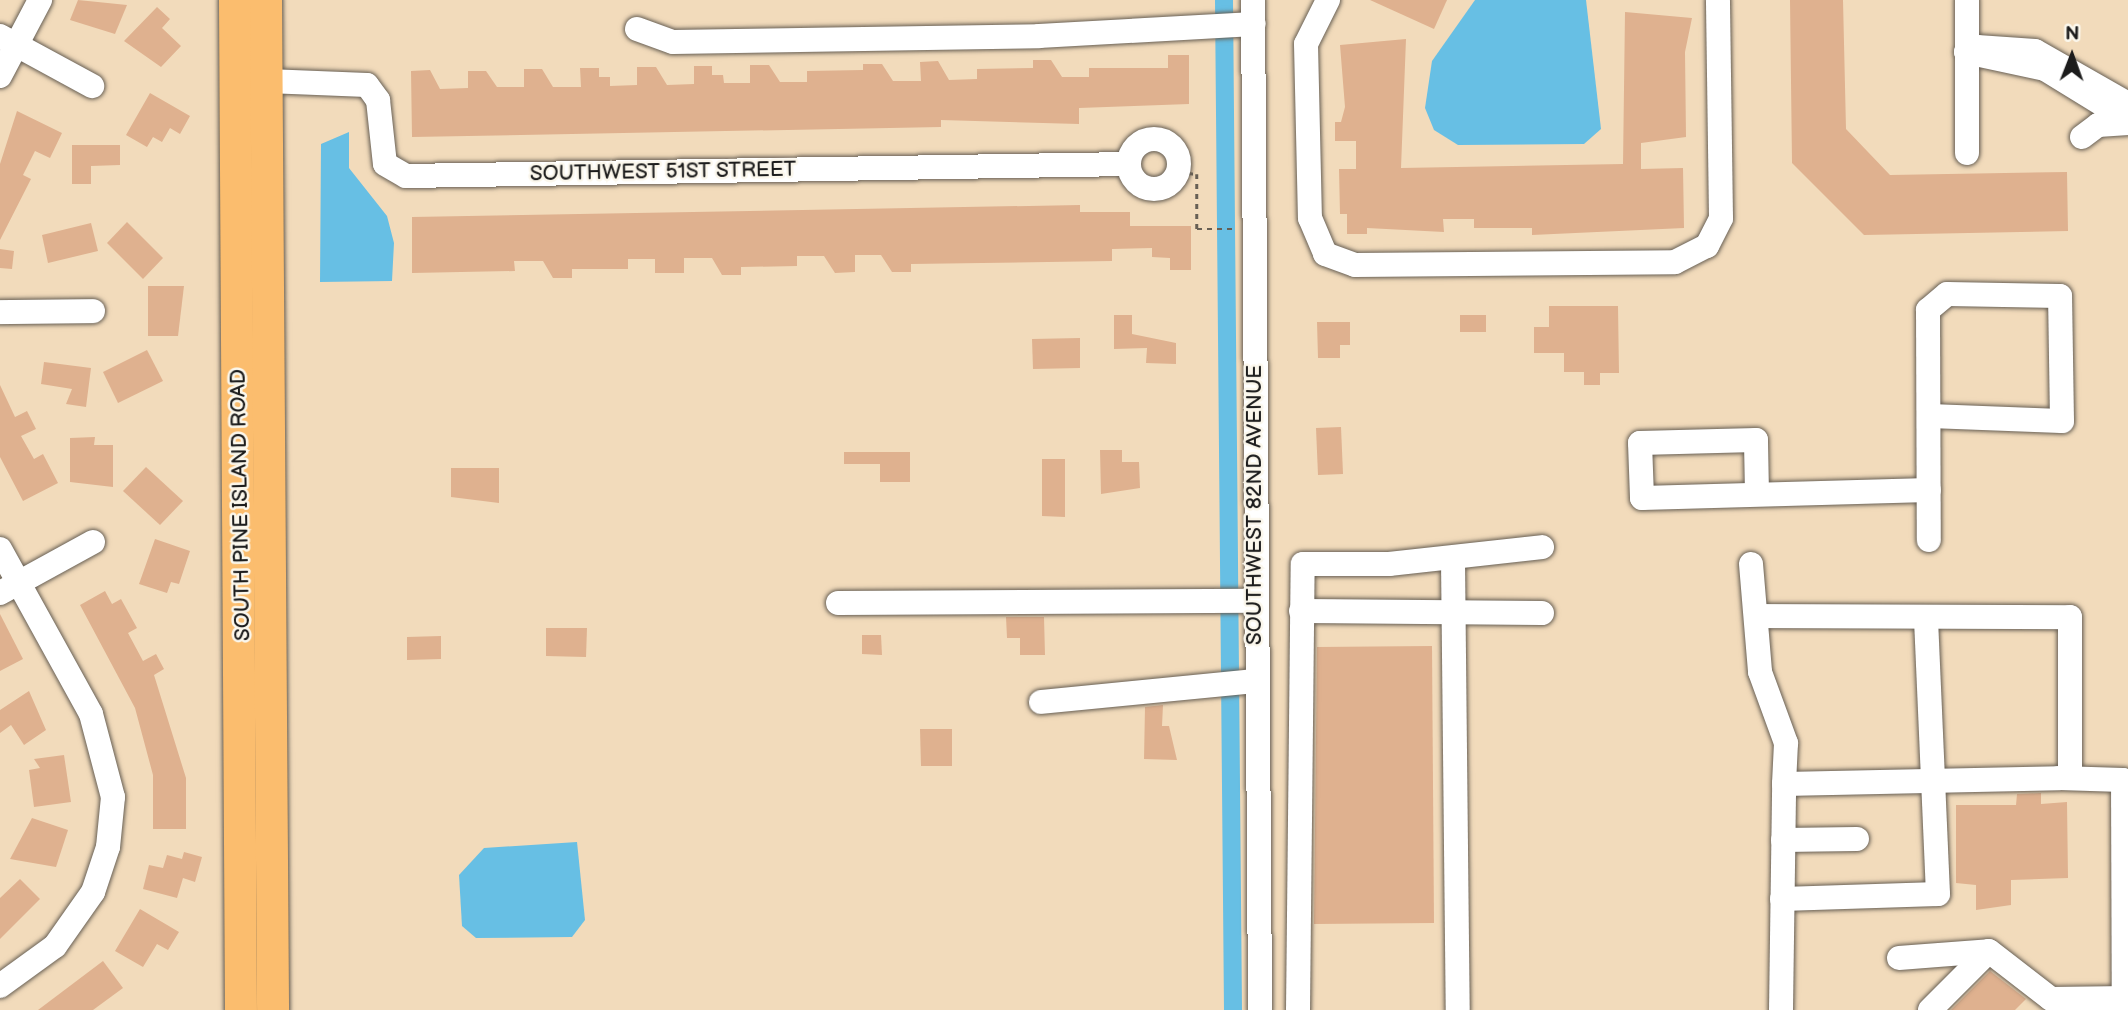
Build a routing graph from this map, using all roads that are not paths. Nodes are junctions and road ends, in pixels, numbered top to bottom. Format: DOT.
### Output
graph roads {
  1 [pos="40,0"];
  2 [pos="235,0"];
  3 [pos="266,0"];
  4 [pos="1328,0"];
  5 [pos="1718,0"];
  6 [pos="1967,0"];
  7 [pos="1247,16"];
  8 [pos="637,29"];
  9 [pos="8,40"];
  10 [pos="1966,52"];
  11 [pos="0,75"];
  12 [pos="267,81"];
  13 [pos="92,86"];
  14 [pos="2128,104"];
  15 [pos="2128,122"];
  16 [pos="2082,137"];
  17 [pos="1967,153"];
  18 [pos="1129,164"];
  19 [pos="93,311"];
  20 [pos="0,312"];
  21 [pos="1929,416"];
  22 [pos="1929,490"];
  23 [pos="1757,494"];
  24 [pos="1929,540"];
  25 [pos="93,542"];
  26 [pos="1542,547"];
  27 [pos="0,548"];
  28 [pos="1453,559"];
  29 [pos="1751,564"];
  30 [pos="9,587"];
  31 [pos="1255,601"];
  32 [pos="838,603"];
  33 [pos="1301,611"];
  34 [pos="1454,612"];
  35 [pos="1542,613"];
  36 [pos="1757,616"];
  37 [pos="1926,620"];
  38 [pos="1248,681"];
  39 [pos="1041,702"];
  40 [pos="2070,778"];
  41 [pos="1932,781"];
  42 [pos="1784,784"];
  43 [pos="1857,839"];
  44 [pos="1783,840"];
  45 [pos="1782,899"];
  46 [pos="1989,951"];
  47 [pos="1899,958"];
  48 [pos="0,986"];
  49 [pos="2126,1002"];
  50 [pos="2056,1004"];
  51 [pos="241,1010"];
  52 [pos="272,1010"];
  53 [pos="1260,1010"];
  54 [pos="1298,1010"];
  55 [pos="1458,1010"];
  56 [pos="1781,1010"];
  57 [pos="1930,1010"];
  1 -- 9 [label="street"];
  2 -- 51 [label="main road, SOUTH PINE ISLAND ROAD"];
  3 -- 12 [label="main road, SOUTH PINE ISLAND ROAD"];
  4 -- 5 [label="street"];
  6 -- 10 [label="street"];
  7 -- 8 [label="street"];
  7 -- 31 [label="street, SOUTHWEST 82ND AVENUE"];
  9 -- 11 [label="street"];
  9 -- 13 [label="street"];
  10 -- 14 [label="street"];
  10 -- 15 [label="street"];
  10 -- 17 [label="street"];
  12 -- 18 [label="street, SOUTHWEST 51ST STREET"];
  12 -- 52 [label="main road, SOUTH PINE ISLAND ROAD"];
  15 -- 16 [label="street"];
  19 -- 20 [label="street"];
  21 -- 21 [label="street"];
  21 -- 22 [label="street"];
  22 -- 23 [label="street"];
  22 -- 24 [label="street"];
  23 -- 23 [label="street"];
  25 -- 30 [label="street"];
  26 -- 28 [label="street"];
  27 -- 30 [label="street"];
  28 -- 33 [label="street"];
  28 -- 34 [label="street"];
  29 -- 36 [label="street"];
  30 -- 48 [label="street"];
  31 -- 32 [label="street"];
  31 -- 38 [label="street, SOUTHWEST 82ND AVENUE"];
  33 -- 34 [label="street"];
  33 -- 54 [label="street"];
  34 -- 35 [label="street"];
  34 -- 55 [label="street"];
  36 -- 37 [label="street"];
  36 -- 42 [label="street"];
  37 -- 40 [label="street"];
  37 -- 41 [label="street"];
  38 -- 39 [label="street"];
  38 -- 53 [label="street, SOUTHWEST 82ND AVENUE"];
  40 -- 41 [label="street"];
  40 -- 49 [label="street"];
  41 -- 42 [label="street"];
  41 -- 45 [label="street"];
  42 -- 44 [label="street"];
  43 -- 44 [label="street"];
  44 -- 45 [label="street"];
  45 -- 56 [label="street"];
  46 -- 47 [label="street"];
  46 -- 50 [label="street"];
  46 -- 57 [label="street"];
  49 -- 50 [label="street"];
}
